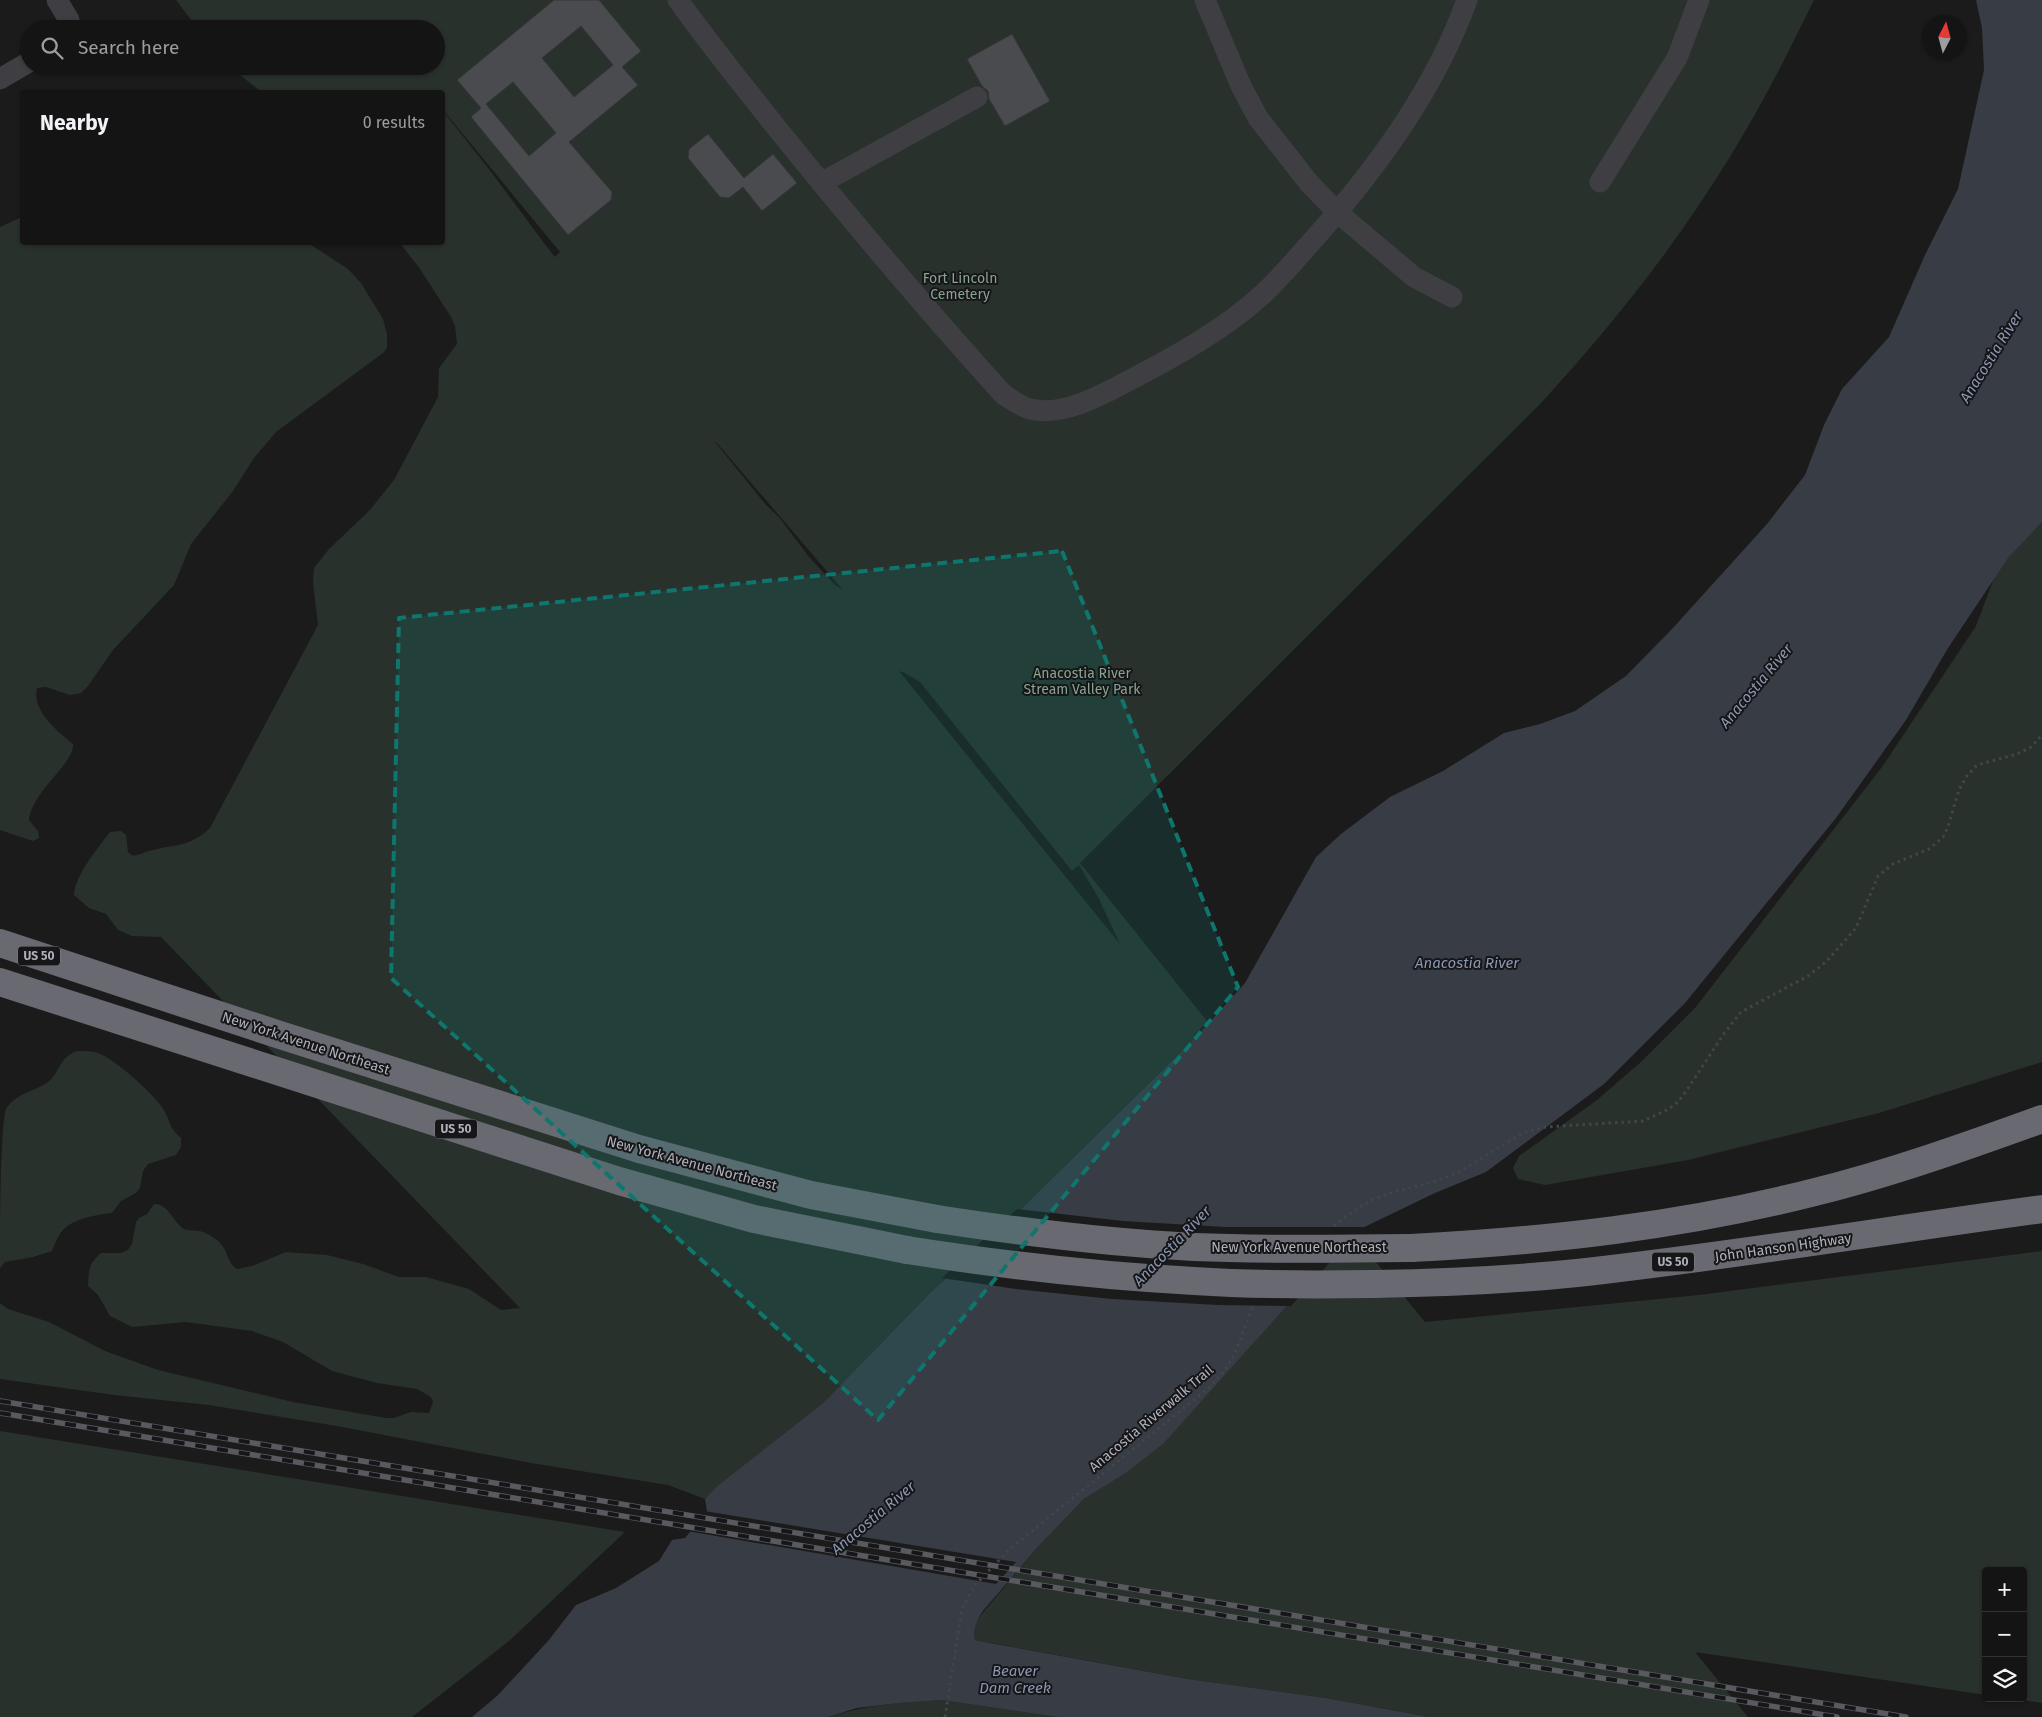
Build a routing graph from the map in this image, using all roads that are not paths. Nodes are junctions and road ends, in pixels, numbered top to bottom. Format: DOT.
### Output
graph roads {
  1 [pos="57,0"];
  2 [pos="678,0"];
  3 [pos="1205,0"];
  4 [pos="1467,0"];
  5 [pos="1699,0"];
  6 [pos="68,20"];
  7 [pos="20,67"];
  8 [pos="0,79"];
  9 [pos="977,97"];
  10 [pos="1600,182"];
  11 [pos="821,183"];
  12 [pos="1337,212"];
  13 [pos="1452,297"];
  14 [pos="0,932"];
  15 [pos="0,943"];
  16 [pos="79,968"];
  17 [pos="0,982"];
  18 [pos="2042,1110"];
  19 [pos="2042,1119"];
  20 [pos="1937,1156"];
  21 [pos="2042,1203"];
  22 [pos="2042,1209"];
  23 [pos="1970,1219"];
  1 -- 6 [label="lane"];
  2 -- 11 [label="lane"];
  3 -- 12 [label="lane"];
  4 -- 12 [label="lane"];
  5 -- 10 [label="lane"];
  7 -- 8 [label="lane"];
  9 -- 11 [label="lane"];
  11 -- 12 [label="lane"];
  12 -- 13 [label="lane"];
  14 -- 16 [label="highway"];
  15 -- 16 [label="highway, New York Avenue Northeast / US 50"];
  16 -- 20 [label="highway, New York Avenue Northeast / US 50, bridge"];
  17 -- 23 [label="highway, John Hanson Highway / US 50, bridge"];
  18 -- 20 [label="highway"];
  19 -- 20 [label="highway, US 50"];
  21 -- 23 [label="highway"];
  22 -- 23 [label="highway, John Hanson Highway / US 50"];
}
